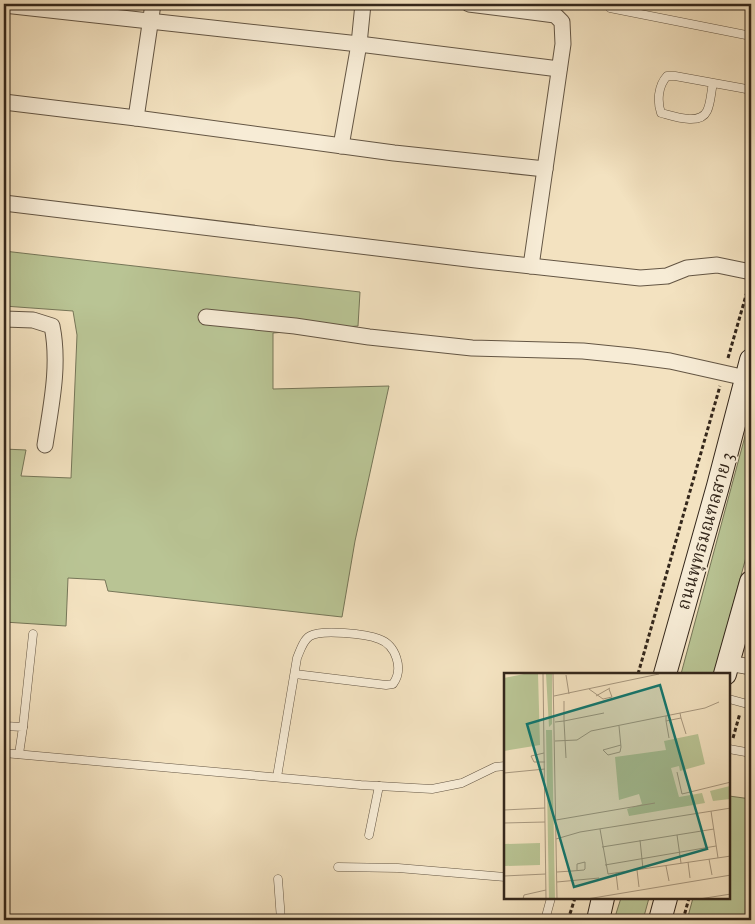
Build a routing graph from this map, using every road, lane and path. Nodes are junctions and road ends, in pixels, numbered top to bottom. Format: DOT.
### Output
graph roads {
  1 [pos="152,4"];
  2 [pos="363,4"];
  3 [pos="469,4"];
  4 [pos="4,5"];
  5 [pos="516,7"];
  6 [pos="610,8"];
  7 [pos="150,20"];
  8 [pos="751,36"];
  9 [pos="359,44"];
  10 [pos="559,69"];
  11 [pos="713,83"];
  12 [pos="751,90"];
  13 [pos="4,102"];
  14 [pos="136,118"];
  15 [pos="342,146"];
  16 [pos="545,169"];
  17 [pos="4,203"];
  18 [pos="531,266"];
  19 [pos="751,272"];
  20 [pos="751,276"];
  21 [pos="206,317"];
  22 [pos="4,318"];
  23 [pos="749,369"];
  24 [pos="724,373"];
  25 [pos="46,445"];
  26 [pos="751,582"];
  27 [pos="33,634"];
  28 [pos="751,667"];
  29 [pos="727,669"];
  30 [pos="638,673"];
  31 [pos="665,673"];
  32 [pos="295,674"];
  33 [pos="730,699"];
  34 [pos="751,705"];
  35 [pos="4,726"];
  36 [pos="23,727"];
  37 [pos="730,749"];
  38 [pos="751,752"];
  39 [pos="4,753"];
  40 [pos="18,754"];
  41 [pos="504,766"];
  42 [pos="277,777"];
  43 [pos="379,786"];
  44 [pos="370,836"];
  45 [pos="338,867"];
  46 [pos="504,877"];
  47 [pos="278,879"];
  48 [pos="551,899"];
  49 [pos="575,899"];
  50 [pos="603,899"];
  51 [pos="666,899"];
  52 [pos="689,899"];
  53 [pos="281,920"];
  54 [pos="545,920"];
  55 [pos="568,920"];
  56 [pos="598,920"];
  57 [pos="660,920"];
  58 [pos="682,920"];
  1 -- 7 [label="street"];
  2 -- 9 [label="street"];
  3 -- 5 [label="street"];
  4 -- 7 [label="street"];
  5 -- 10 [label="street"];
  6 -- 8 [label="lane"];
  7 -- 9 [label="street"];
  7 -- 14 [label="street"];
  9 -- 10 [label="street"];
  9 -- 15 [label="street"];
  10 -- 16 [label="street"];
  11 -- 11 [label="lane"];
  11 -- 12 [label="lane"];
  13 -- 14 [label="street"];
  14 -- 15 [label="street"];
  15 -- 16 [label="street"];
  16 -- 18 [label="street"];
  17 -- 18 [label="street"];
  18 -- 19 [label="street"];
  20 -- 24 [label="path"];
  21 -- 24 [label="street"];
  22 -- 25 [label="street"];
  23 -- 24 [label="street"];
  23 -- 31 [label="main road, ถนนพุทธมณฑลสาย 3"];
  24 -- 30 [label="path"];
  26 -- 29 [label="main road"];
  27 -- 36 [label="lane"];
  28 -- 29 [label="street"];
  32 -- 32 [label="lane"];
  32 -- 42 [label="lane"];
  33 -- 34 [label="lane"];
  35 -- 36 [label="lane"];
  36 -- 40 [label="lane"];
  37 -- 38 [label="lane"];
  39 -- 40 [label="lane"];
  40 -- 42 [label="lane"];
  41 -- 43 [label="lane"];
  42 -- 43 [label="lane"];
  43 -- 44 [label="lane"];
  45 -- 46 [label="lane"];
  47 -- 53 [label="lane"];
  48 -- 54 [label="lane"];
  49 -- 55 [label="path"];
  50 -- 56 [label="main road"];
  51 -- 57 [label="main road"];
  52 -- 58 [label="path"];
}
